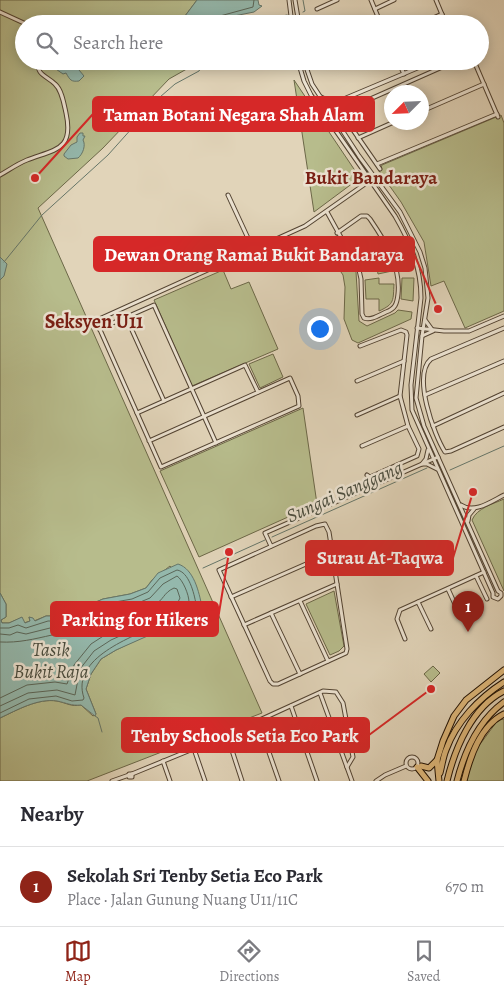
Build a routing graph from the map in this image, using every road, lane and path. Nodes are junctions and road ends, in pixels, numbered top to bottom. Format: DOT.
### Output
graph roads {
  1 [pos="289,0"];
  2 [pos="296,0"];
  3 [pos="337,0"];
  4 [pos="370,0"];
  5 [pos="394,0"];
  6 [pos="436,0"];
  7 [pos="316,9"];
  8 [pos="374,9"];
  9 [pos="0,12"];
  10 [pos="442,14"];
  11 [pos="291,15"];
  12 [pos="298,15"];
  13 [pos="377,15"];
  14 [pos="15,19"];
  15 [pos="38,70"];
  16 [pos="301,70"];
  17 [pos="307,70"];
  18 [pos="402,70"];
  19 [pos="413,70"];
  20 [pos="435,70"];
  21 [pos="478,70"];
  22 [pos="404,74"];
  23 [pos="484,84"];
  24 [pos="370,88"];
  25 [pos="319,95"];
  26 [pos="373,97"];
  27 [pos="340,101"];
  28 [pos="429,108"];
  29 [pos="334,118"];
  30 [pos="384,126"];
  31 [pos="358,138"];
  32 [pos="377,164"];
  33 [pos="380,170"];
  34 [pos="0,175"];
  35 [pos="375,177"];
  36 [pos="370,181"];
  37 [pos="228,195"];
  38 [pos="327,212"];
  39 [pos="337,233"];
  40 [pos="253,249"];
  41 [pos="504,316"];
  42 [pos="126,317"];
  43 [pos="424,319"];
  44 [pos="416,328"];
  45 [pos="504,328"];
  46 [pos="100,329"];
  47 [pos="423,329"];
  48 [pos="433,331"];
  49 [pos="422,336"];
  50 [pos="360,346"];
  51 [pos="404,361"];
  52 [pos="504,361"];
  53 [pos="357,381"];
  54 [pos="191,389"];
  55 [pos="258,392"];
  56 [pos="504,393"];
  57 [pos="400,396"];
  58 [pos="425,396"];
  59 [pos="164,401"];
  60 [pos="137,413"];
  61 [pos="357,415"];
  62 [pos="204,416"];
  63 [pos="408,426"];
  64 [pos="433,426"];
  65 [pos="504,427"];
  66 [pos="149,440"];
  67 [pos="216,443"];
  68 [pos="362,446"];
  69 [pos="428,449"];
  70 [pos="438,457"];
  71 [pos="433,459"];
  72 [pos="398,464"];
  73 [pos="422,464"];
  74 [pos="438,469"];
  75 [pos="402,473"];
  76 [pos="367,476"];
  77 [pos="504,495"];
  78 [pos="459,504"];
  79 [pos="474,508"];
  80 [pos="467,522"];
  81 [pos="271,546"];
  82 [pos="332,553"];
  83 [pos="484,572"];
  84 [pos="476,576"];
  85 [pos="338,584"];
  86 [pos="448,588"];
  87 [pos="231,597"];
  88 [pos="487,599"];
  89 [pos="300,601"];
  90 [pos="418,602"];
  91 [pos="271,613"];
  92 [pos="460,615"];
  93 [pos="244,625"];
  94 [pos="431,629"];
  95 [pos="406,639"];
  96 [pos="328,662"];
  97 [pos="504,670"];
  98 [pos="300,674"];
  99 [pos="504,682"];
  100 [pos="504,691"];
  101 [pos="320,692"];
  102 [pos="504,702"];
  103 [pos="291,706"];
  104 [pos="504,714"];
  105 [pos="258,721"];
  106 [pos="227,735"];
  107 [pos="194,749"];
  108 [pos="437,760"];
  109 [pos="163,761"];
  110 [pos="406,766"];
  111 [pos="347,767"];
  112 [pos="419,767"];
  113 [pos="131,777"];
  114 [pos="112,781"];
  115 [pos="170,781"];
  116 [pos="205,781"];
  117 [pos="242,781"];
  118 [pos="279,781"];
  119 [pos="317,781"];
  120 [pos="352,781"];
  121 [pos="376,781"];
  122 [pos="428,781"];
  123 [pos="439,781"];
  124 [pos="447,781"];
  125 [pos="457,781"];
  126 [pos="464,781"];
  1 -- 11 [label="street"];
  2 -- 12 [label="street"];
  3 -- 7 [label="street"];
  4 -- 8 [label="street"];
  5 -- 8 [label="street"];
  6 -- 10 [label="street"];
  8 -- 13 [label="street"];
  9 -- 14 [label="street"];
  15 -- 34 [label="street"];
  16 -- 36 [label="street"];
  17 -- 25 [label="street"];
  18 -- 22 [label="street"];
  19 -- 22 [label="street"];
  20 -- 26 [label="street"];
  21 -- 23 [label="street"];
  22 -- 24 [label="street"];
  23 -- 28 [label="street"];
  23 -- 32 [label="street"];
  24 -- 26 [label="street"];
  24 -- 27 [label="street"];
  25 -- 27 [label="street"];
  25 -- 29 [label="street"];
  26 -- 31 [label="street"];
  27 -- 29 [label="street"];
  29 -- 35 [label="street"];
  30 -- 31 [label="street"];
  31 -- 32 [label="street"];
  32 -- 33 [label="street"];
  35 -- 36 [label="street"];
  35 -- 43 [label="street"];
  36 -- 38 [label="street"];
  36 -- 44 [label="street"];
  37 -- 40 [label="street"];
  38 -- 39 [label="street"];
  38 -- 40 [label="street"];
  39 -- 39 [label="street"];
  40 -- 46 [label="street"];
  41 -- 48 [label="street"];
  42 -- 46 [label="street"];
  42 -- 54 [label="street"];
  42 -- 59 [label="street"];
  43 -- 47 [label="street"];
  43 -- 48 [label="street"];
  44 -- 47 [label="street"];
  44 -- 69 [label="street"];
  45 -- 58 [label="street"];
  46 -- 60 [label="street"];
  47 -- 48 [label="street"];
  47 -- 49 [label="street"];
  48 -- 49 [label="street"];
  49 -- 70 [label="street"];
  50 -- 51 [label="street"];
  51 -- 53 [label="street"];
  51 -- 57 [label="street"];
  52 -- 58 [label="street"];
  54 -- 55 [label="street"];
  54 -- 59 [label="street"];
  54 -- 62 [label="street"];
  55 -- 62 [label="street"];
  55 -- 67 [label="street"];
  56 -- 64 [label="street"];
  57 -- 61 [label="street"];
  57 -- 63 [label="street"];
  58 -- 64 [label="street"];
  59 -- 60 [label="street"];
  60 -- 66 [label="street"];
  62 -- 66 [label="street"];
  62 -- 67 [label="street"];
  63 -- 68 [label="street"];
  63 -- 72 [label="street"];
  64 -- 65 [label="street"];
  66 -- 67 [label="street"];
  69 -- 71 [label="street"];
  69 -- 73 [label="street"];
  70 -- 71 [label="street"];
  70 -- 78 [label="street"];
  71 -- 73 [label="street"];
  71 -- 74 [label="street"];
  72 -- 75 [label="street"];
  72 -- 76 [label="street"];
  73 -- 74 [label="street"];
  73 -- 75 [label="street"];
  74 -- 83 [label="street"];
  75 -- 81 [label="street"];
  77 -- 79 [label="street"];
  78 -- 79 [label="street"];
  78 -- 80 [label="street"];
  79 -- 80 [label="street"];
  80 -- 83 [label="street"];
  81 -- 82 [label="street"];
  81 -- 87 [label="street"];
  82 -- 85 [label="street"];
  82 -- 87 [label="street"];
  83 -- 84 [label="street"];
  84 -- 86 [label="street"];
  84 -- 88 [label="street"];
  85 -- 89 [label="street"];
  85 -- 96 [label="street"];
  86 -- 90 [label="street"];
  86 -- 92 [label="street"];
  87 -- 93 [label="street"];
  89 -- 91 [label="street"];
  89 -- 96 [label="street"];
  90 -- 94 [label="street"];
  90 -- 95 [label="street"];
  91 -- 93 [label="street"];
  91 -- 98 [label="street"];
  93 -- 98 [label="street"];
  96 -- 98 [label="street"];
  97 -- 108 [label="highway"];
  99 -- 123 [label="highway"];
  100 -- 124 [label="highway"];
  101 -- 103 [label="street"];
  101 -- 111 [label="street"];
  101 -- 111 [label="street"];
  102 -- 125 [label="highway"];
  103 -- 105 [label="street"];
  103 -- 119 [label="street"];
  104 -- 126 [label="highway"];
  105 -- 106 [label="street"];
  105 -- 118 [label="street"];
  106 -- 107 [label="street"];
  106 -- 117 [label="street"];
  107 -- 109 [label="street"];
  107 -- 116 [label="street"];
  108 -- 112 [label="highway"];
  108 -- 123 [label="highway"];
  109 -- 113 [label="street"];
  109 -- 115 [label="street"];
  110 -- 112 [label="street"];
  110 -- 112 [label="street"];
  110 -- 121 [label="street"];
  111 -- 120 [label="street"];
  112 -- 122 [label="highway"];
  113 -- 114 [label="street"];
}
